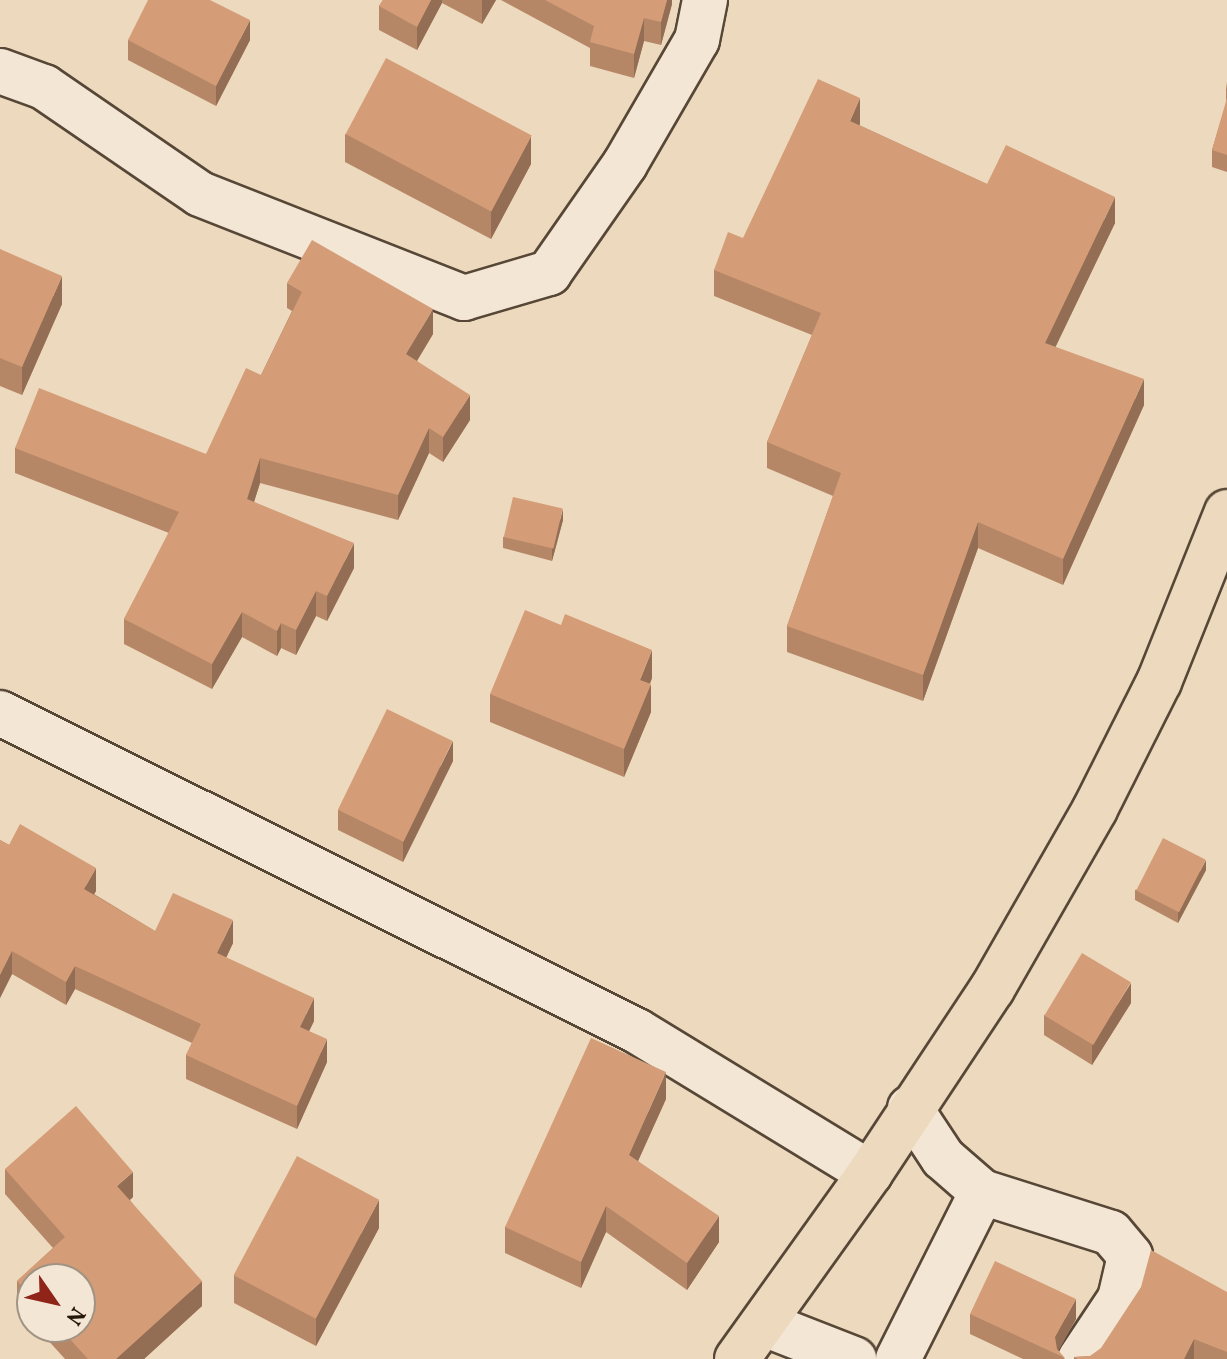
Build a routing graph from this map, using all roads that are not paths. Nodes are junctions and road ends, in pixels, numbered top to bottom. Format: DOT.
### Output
graph roads {
  1 [pos="705,0"];
  2 [pos="0,71"];
  3 [pos="1227,512"];
  4 [pos="0,713"];
  5 [pos="910,1108"];
  6 [pos="870,1173"];
  7 [pos="982,1192"];
  8 [pos="764,1324"];
  9 [pos="737,1359"];
  10 [pos="854,1359"];
  11 [pos="898,1359"];
  12 [pos="1080,1359"];
  1 -- 2 [label="street"];
  3 -- 5 [label="main road"];
  4 -- 6 [label="street"];
  5 -- 6 [label="main road"];
  5 -- 7 [label="street"];
  6 -- 8 [label="main road"];
  7 -- 11 [label="street"];
  7 -- 12 [label="street"];
  8 -- 9 [label="main road"];
  8 -- 10 [label="street"];
}
